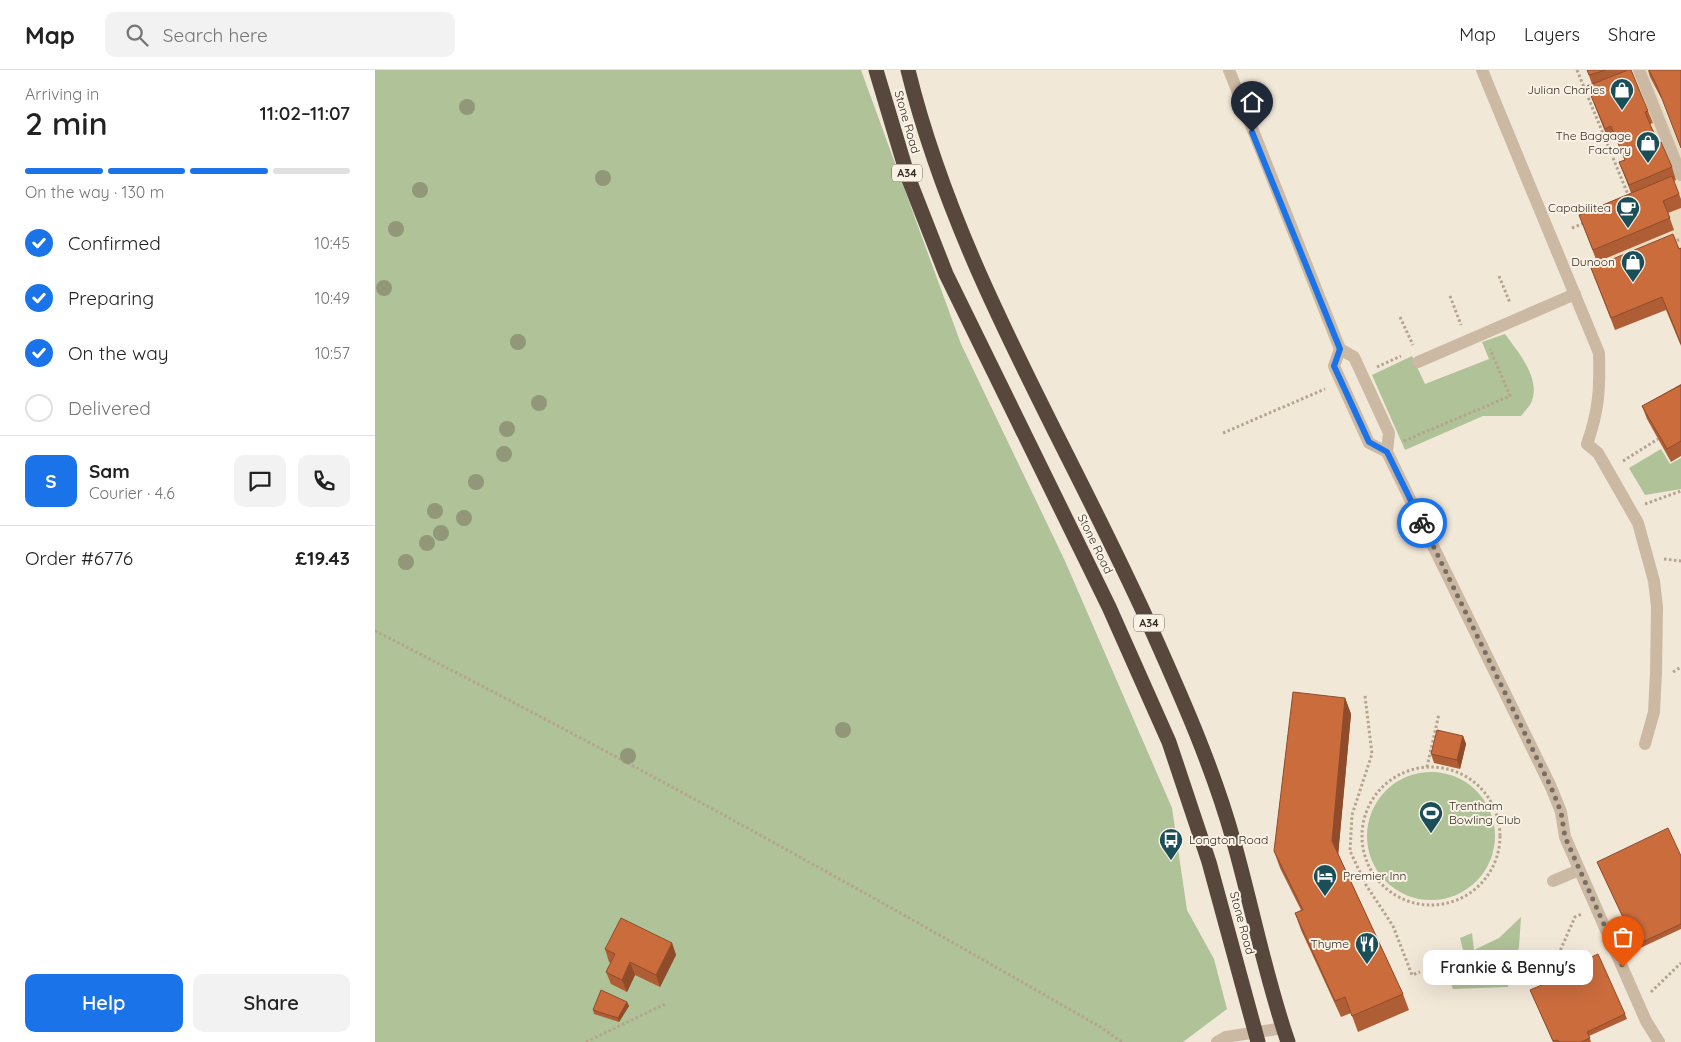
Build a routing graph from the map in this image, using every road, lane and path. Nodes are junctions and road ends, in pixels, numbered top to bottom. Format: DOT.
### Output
graph roads {
  1 [pos="876,70"];
  2 [pos="908,70"];
  3 [pos="1229,70"];
  4 [pos="1482,70"];
  5 [pos="1577,70"];
  6 [pos="1639,70"];
  7 [pos="1681,175"];
  8 [pos="1631,203"];
  9 [pos="1589,221"];
  10 [pos="1573,228"];
  11 [pos="1681,239"];
  12 [pos="1663,246"];
  13 [pos="1499,276"];
  14 [pos="1575,294"];
  15 [pos="1450,296"];
  16 [pos="1513,308"];
  17 [pos="1400,317"];
  18 [pos="1463,330"];
  19 [pos="1483,334"];
  20 [pos="1340,349"];
  21 [pos="1407,354"];
  22 [pos="1417,356"];
  23 [pos="1362,373"];
  24 [pos="1341,382"];
  25 [pos="1223,433"];
  26 [pos="1659,439"];
  27 [pos="1399,444"];
  28 [pos="1387,452"];
  29 [pos="1620,463"];
  30 [pos="1681,491"];
  31 [pos="1642,505"];
  32 [pos="1659,559"];
  33 [pos="1681,561"];
  34 [pos="375,630"];
  35 [pos="1365,696"];
  36 [pos="1439,714"];
  37 [pos="1645,744"];
  38 [pos="1427,767"];
  39 [pos="1579,870"];
  40 [pos="1553,881"];
  41 [pos="1581,914"];
  42 [pos="1681,963"];
  43 [pos="1440,966"];
  44 [pos="1420,972"];
  45 [pos="1647,996"];
  46 [pos="665,1004"];
  47 [pos="1286,1035"];
  48 [pos="1257,1038"];
  49 [pos="586,1042"];
  50 [pos="1122,1042"];
  51 [pos="1217,1042"];
  52 [pos="1659,1042"];
  1 -- 48 [label="highway, Stone Road / A34"];
  2 -- 47 [label="highway, Stone Road / A34"];
  3 -- 20 [label="street"];
  4 -- 14 [label="street"];
  5 -- 8 [label="path"];
  6 -- 7 [label="street"];
  9 -- 10 [label="path"];
  11 -- 12 [label="path"];
  13 -- 16 [label="path"];
  14 -- 19 [label="street"];
  14 -- 37 [label="street"];
  15 -- 18 [label="path"];
  17 -- 22 [label="path"];
  19 -- 22 [label="street"];
  19 -- 27 [label="path"];
  20 -- 23 [label="street"];
  20 -- 24 [label="street"];
  21 -- 23 [label="path"];
  23 -- 28 [label="street"];
  24 -- 25 [label="path"];
  24 -- 28 [label="street"];
  26 -- 29 [label="path"];
  28 -- 39 [label="street"];
  30 -- 31 [label="path"];
  32 -- 33 [label="path"];
  34 -- 50 [label="path"];
  35 -- 44 [label="path"];
  36 -- 38 [label="path"];
  38 -- 38 [label="path"];
  39 -- 40 [label="street"];
  39 -- 52 [label="street"];
  41 -- 43 [label="path"];
  42 -- 45 [label="path"];
  46 -- 49 [label="path"];
  47 -- 48 [label="street"];
  48 -- 51 [label="street"];
}
